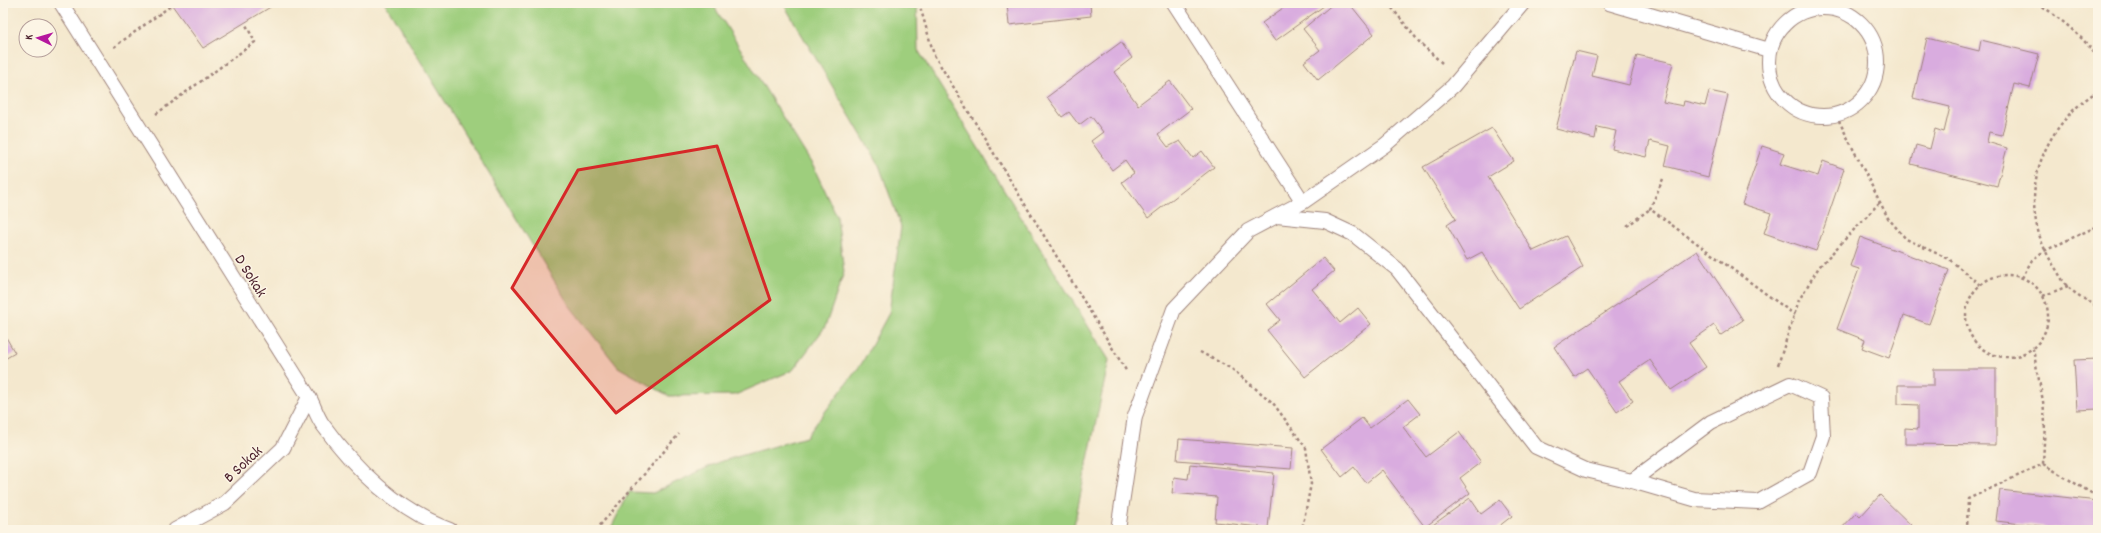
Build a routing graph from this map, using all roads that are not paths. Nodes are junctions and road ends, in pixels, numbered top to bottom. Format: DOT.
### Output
graph roads {
  1 [pos="60,3"];
  2 [pos="1174,3"];
  3 [pos="1523,3"];
  4 [pos="1609,3"];
  5 [pos="1769,50"];
  6 [pos="1303,202"];
  7 [pos="1277,216"];
  8 [pos="309,397"];
  9 [pos="1632,481"];
  10 [pos="175,530"];
  11 [pos="450,530"];
  12 [pos="1118,530"];
  1 -- 8 [label="lane, D Sokak"];
  2 -- 6 [label="lane"];
  3 -- 6 [label="lane"];
  4 -- 5 [label="lane"];
  5 -- 5 [label="lane"];
  6 -- 7 [label="lane"];
  7 -- 9 [label="lane"];
  7 -- 12 [label="lane"];
  8 -- 10 [label="lane, B Sokak"];
  8 -- 11 [label="lane, D Sokak"];
  9 -- 9 [label="lane"];
}
